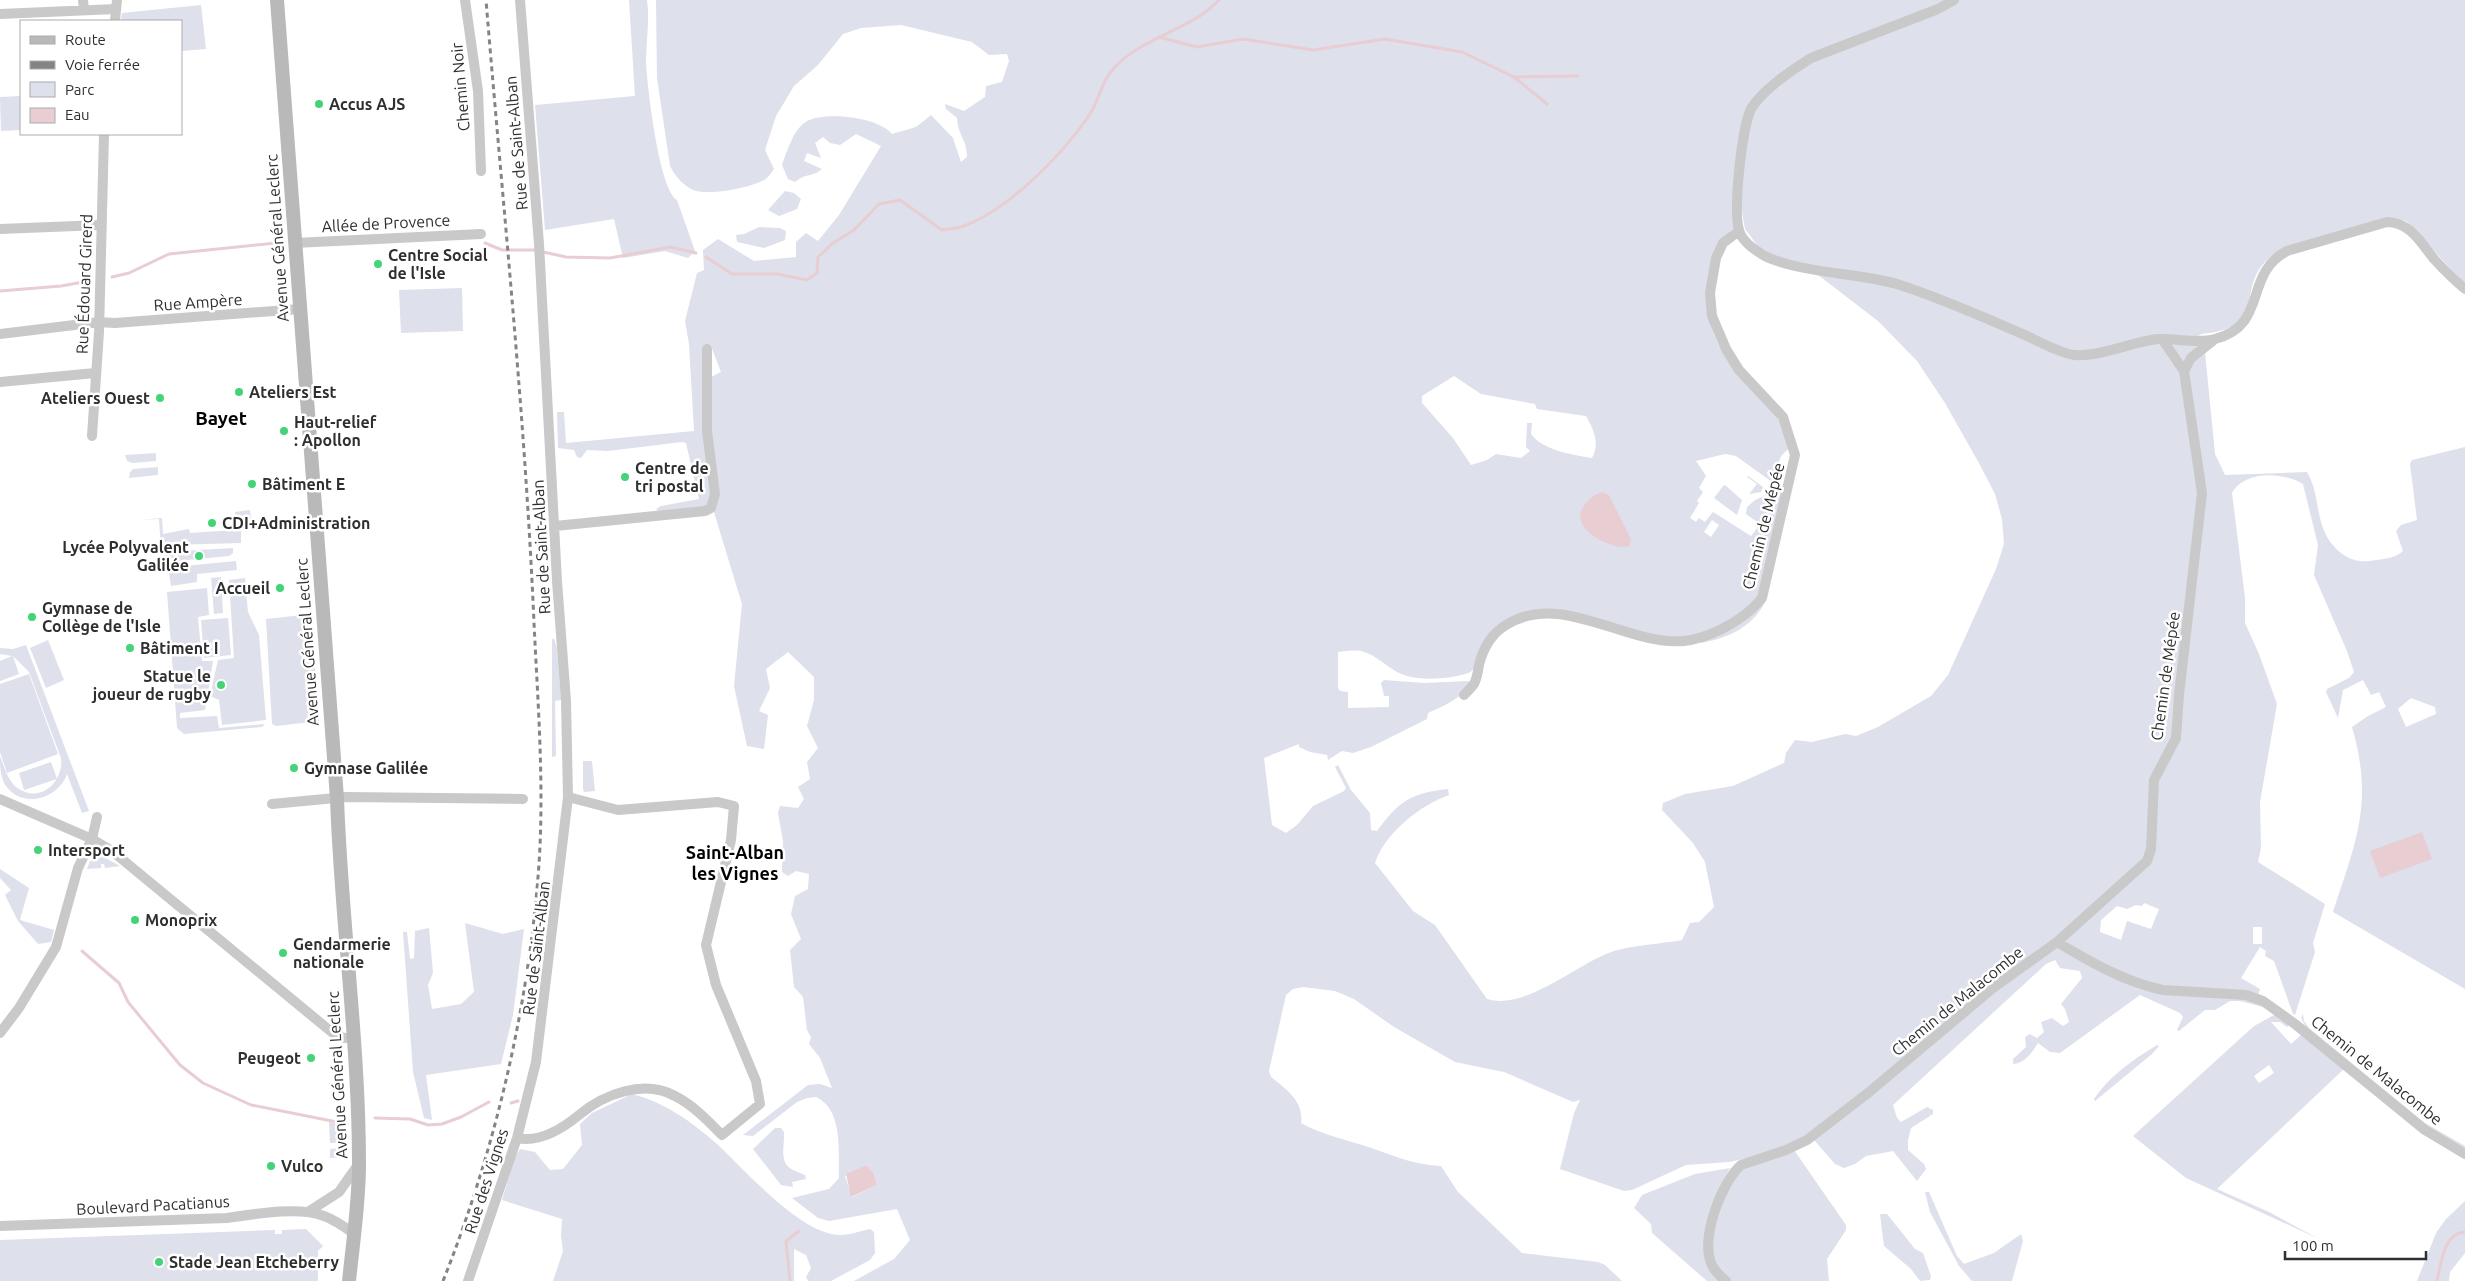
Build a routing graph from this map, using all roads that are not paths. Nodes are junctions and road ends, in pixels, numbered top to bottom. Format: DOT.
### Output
graph roads {
  1 [pos="277,0"];
  2 [pos="465,0"];
  3 [pos="520,0"];
  4 [pos="1954,0"];
  5 [pos="117,4"];
  6 [pos="83,5"];
  7 [pos="0,14"];
  8 [pos="115,20"];
  9 [pos="104,135"];
  10 [pos="481,171"];
  11 [pos="101,224"];
  12 [pos="0,229"];
  13 [pos="1739,231"];
  14 [pos="480,234"];
  15 [pos="294,243"];
  16 [pos="2465,289"];
  17 [pos="300,309"];
  18 [pos="98,322"];
  19 [pos="0,334"];
  20 [pos="2162,339"];
  21 [pos="2215,339"];
  22 [pos="707,349"];
  23 [pos="2184,371"];
  24 [pos="95,373"];
  25 [pos="0,382"];
  26 [pos="92,436"];
  27 [pos="555,526"];
  28 [pos="1464,695"];
  29 [pos="568,797"];
  30 [pos="336,798"];
  31 [pos="0,799"];
  32 [pos="523,799"];
  33 [pos="272,804"];
  34 [pos="97,817"];
  35 [pos="92,838"];
  36 [pos="2057,942"];
  37 [pos="0,1033"];
  38 [pos="354,1038"];
  39 [pos="530,1090"];
  40 [pos="517,1138"];
  41 [pos="2465,1154"];
  42 [pos="359,1164"];
  43 [pos="308,1212"];
  44 [pos="0,1226"];
  45 [pos="354,1234"];
  46 [pos="350,1281"];
  47 [pos="468,1281"];
  48 [pos="1726,1281"];
  1 -- 15 [label="main road, Avenue Général Leclerc"];
  2 -- 10 [label="street, Chemin Noir"];
  3 -- 27 [label="street, Rue de Saint-Alban"];
  4 -- 13 [label="street"];
  5 -- 6 [label="street"];
  5 -- 8 [label="street"];
  6 -- 7 [label="street"];
  9 -- 11 [label="street, Rue Édouard Girerd"];
  11 -- 12 [label="street"];
  11 -- 18 [label="street, Rue Édouard Girerd"];
  13 -- 20 [label="street"];
  13 -- 28 [label="street, Chemin de Mépée"];
  14 -- 15 [label="street, Allée de Provence"];
  15 -- 17 [label="main road, Avenue Général Leclerc"];
  16 -- 21 [label="street"];
  17 -- 18 [label="street, Rue Ampère"];
  17 -- 30 [label="main road, Avenue Général Leclerc"];
  18 -- 19 [label="street, Rue Ampère"];
  18 -- 24 [label="street, Rue Édouard Girerd"];
  20 -- 21 [label="street"];
  20 -- 23 [label="street, Chemin de Mépée"];
  21 -- 23 [label="street"];
  22 -- 27 [label="street"];
  23 -- 36 [label="street, Chemin de Mépée"];
  24 -- 25 [label="street"];
  24 -- 26 [label="street, Rue Édouard Girerd"];
  27 -- 29 [label="street, Rue de Saint-Alban"];
  29 -- 39 [label="street, Rue de Saint-Alban"];
  29 -- 40 [label="street"];
  30 -- 32 [label="street"];
  30 -- 33 [label="street"];
  30 -- 38 [label="main road, Avenue Général Leclerc"];
  31 -- 35 [label="street"];
  34 -- 35 [label="street"];
  35 -- 37 [label="street"];
  35 -- 38 [label="street"];
  36 -- 41 [label="street, Chemin de Malacombe"];
  36 -- 48 [label="street, Chemin de Malacombe"];
  38 -- 42 [label="main road, Avenue Général Leclerc"];
  39 -- 40 [label="street, Rue des Vignes"];
  40 -- 47 [label="street, Rue des Vignes"];
  42 -- 43 [label="street"];
  42 -- 45 [label="main road, Avenue Général Leclerc"];
  43 -- 44 [label="street, Boulevard Pacatianus"];
  43 -- 45 [label="street, Boulevard Pacatianus"];
  45 -- 46 [label="main road, Avenue Général Leclerc"];
}
